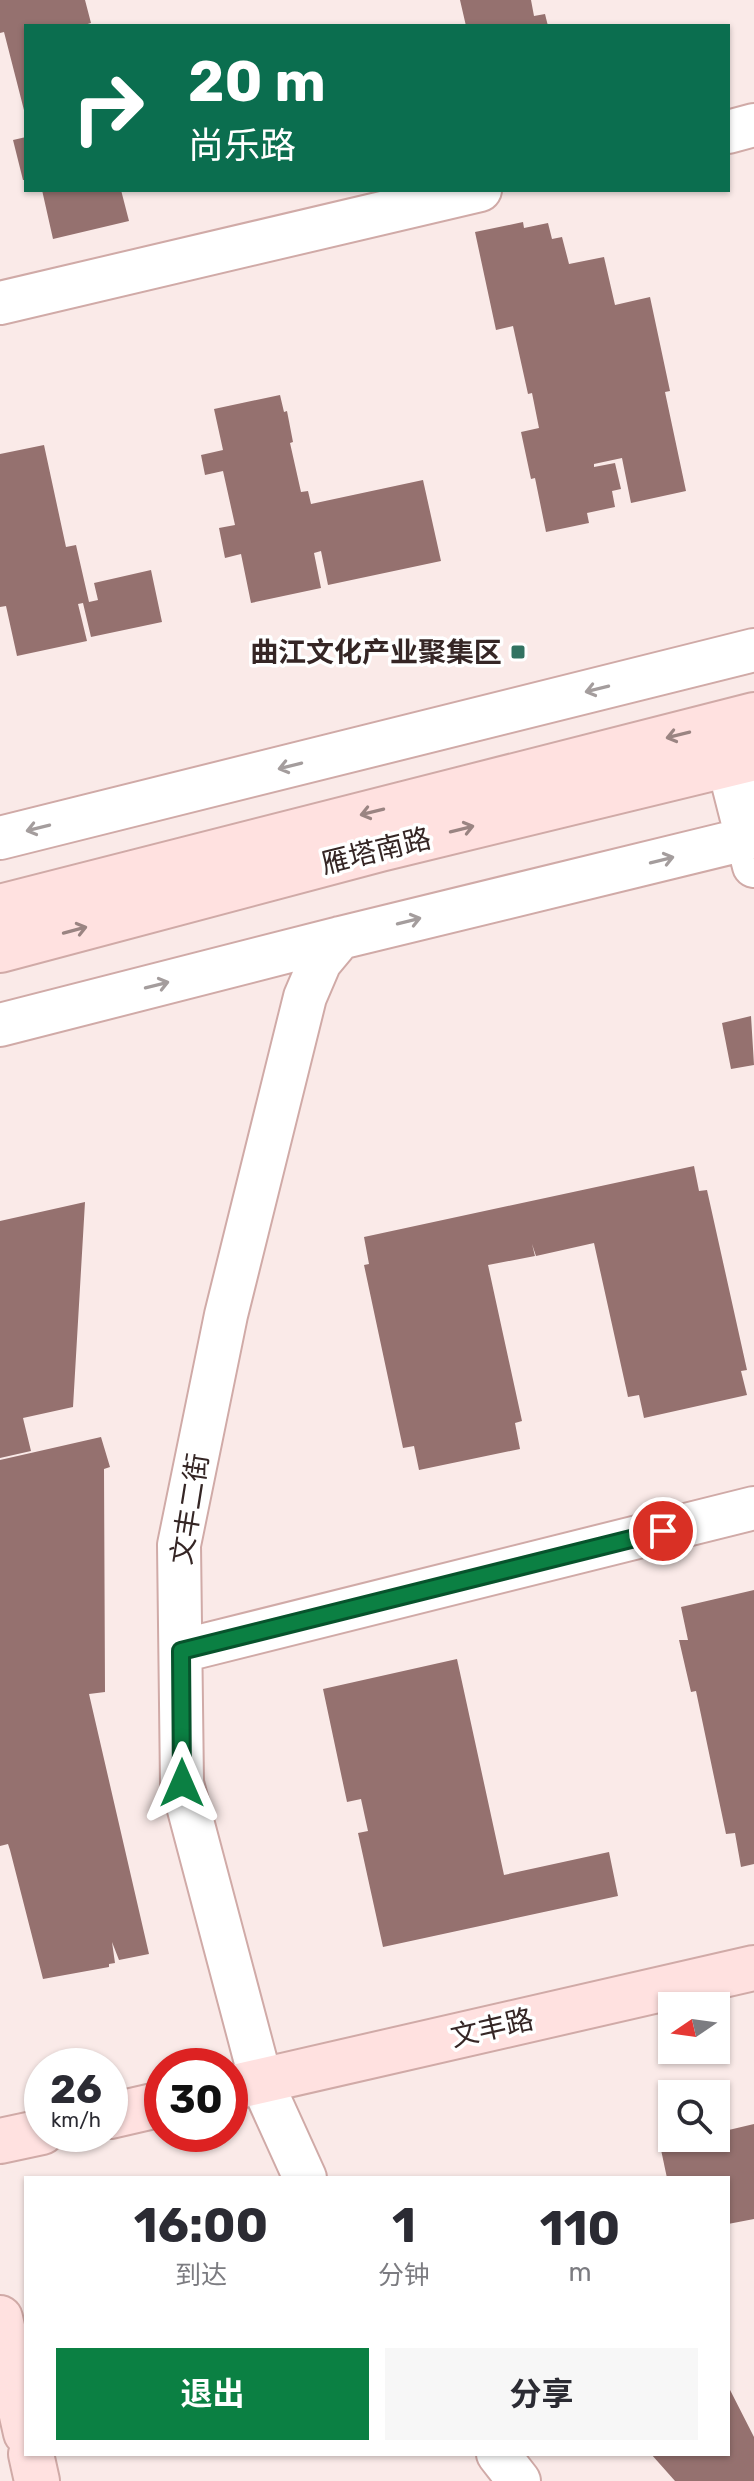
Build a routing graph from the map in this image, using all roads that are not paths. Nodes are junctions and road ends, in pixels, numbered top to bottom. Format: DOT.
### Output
graph roads {
  1 [pos="754,125"];
  2 [pos="730,131"];
  3 [pos="472,192"];
  4 [pos="0,303"];
  5 [pos="754,650"];
  6 [pos="754,715"];
  7 [pos="741,761"];
  8 [pos="0,838"];
  9 [pos="752,848"];
  10 [pos="0,907"];
  11 [pos="340,938"];
  12 [pos="0,950"];
  13 [pos="0,1025"];
  14 [pos="754,1508"];
  15 [pos="181,1651"];
  16 [pos="754,1968"];
  17 [pos="237,2048"];
  18 [pos="248,2084"];
  19 [pos="248,2090"];
  20 [pos="24,2136"];
  21 [pos="0,2141"];
  22 [pos="304,2176"];
  23 [pos="0,2318"];
  24 [pos="24,2424"];
  25 [pos="31,2456"];
  26 [pos="500,2456"];
  27 [pos="37,2481"];
  28 [pos="519,2481"];
  1 -- 2 [label="street"];
  3 -- 4 [label="street"];
  5 -- 8 [label="street, one-way"];
  6 -- 10 [label="main road, 雁塔南路, one-way"];
  7 -- 9 [label="street"];
  12 -- 7 [label="main road, 雁塔南路, one-way"];
  11 -- 9 [label="street, one-way"];
  13 -- 11 [label="street, one-way"];
  11 -- 15 [label="street, 文丰二街"];
  14 -- 15 [label="street"];
  15 -- 17 [label="street, 文丰二街"];
  16 -- 18 [label="main road, 文丰路"];
  19 -- 22 [label="street, 文丰二街"];
  20 -- 21 [label="main road"];
  23 -- 24 [label="main road"];
  25 -- 27 [label="main road"];
  26 -- 28 [label="street"];
}
